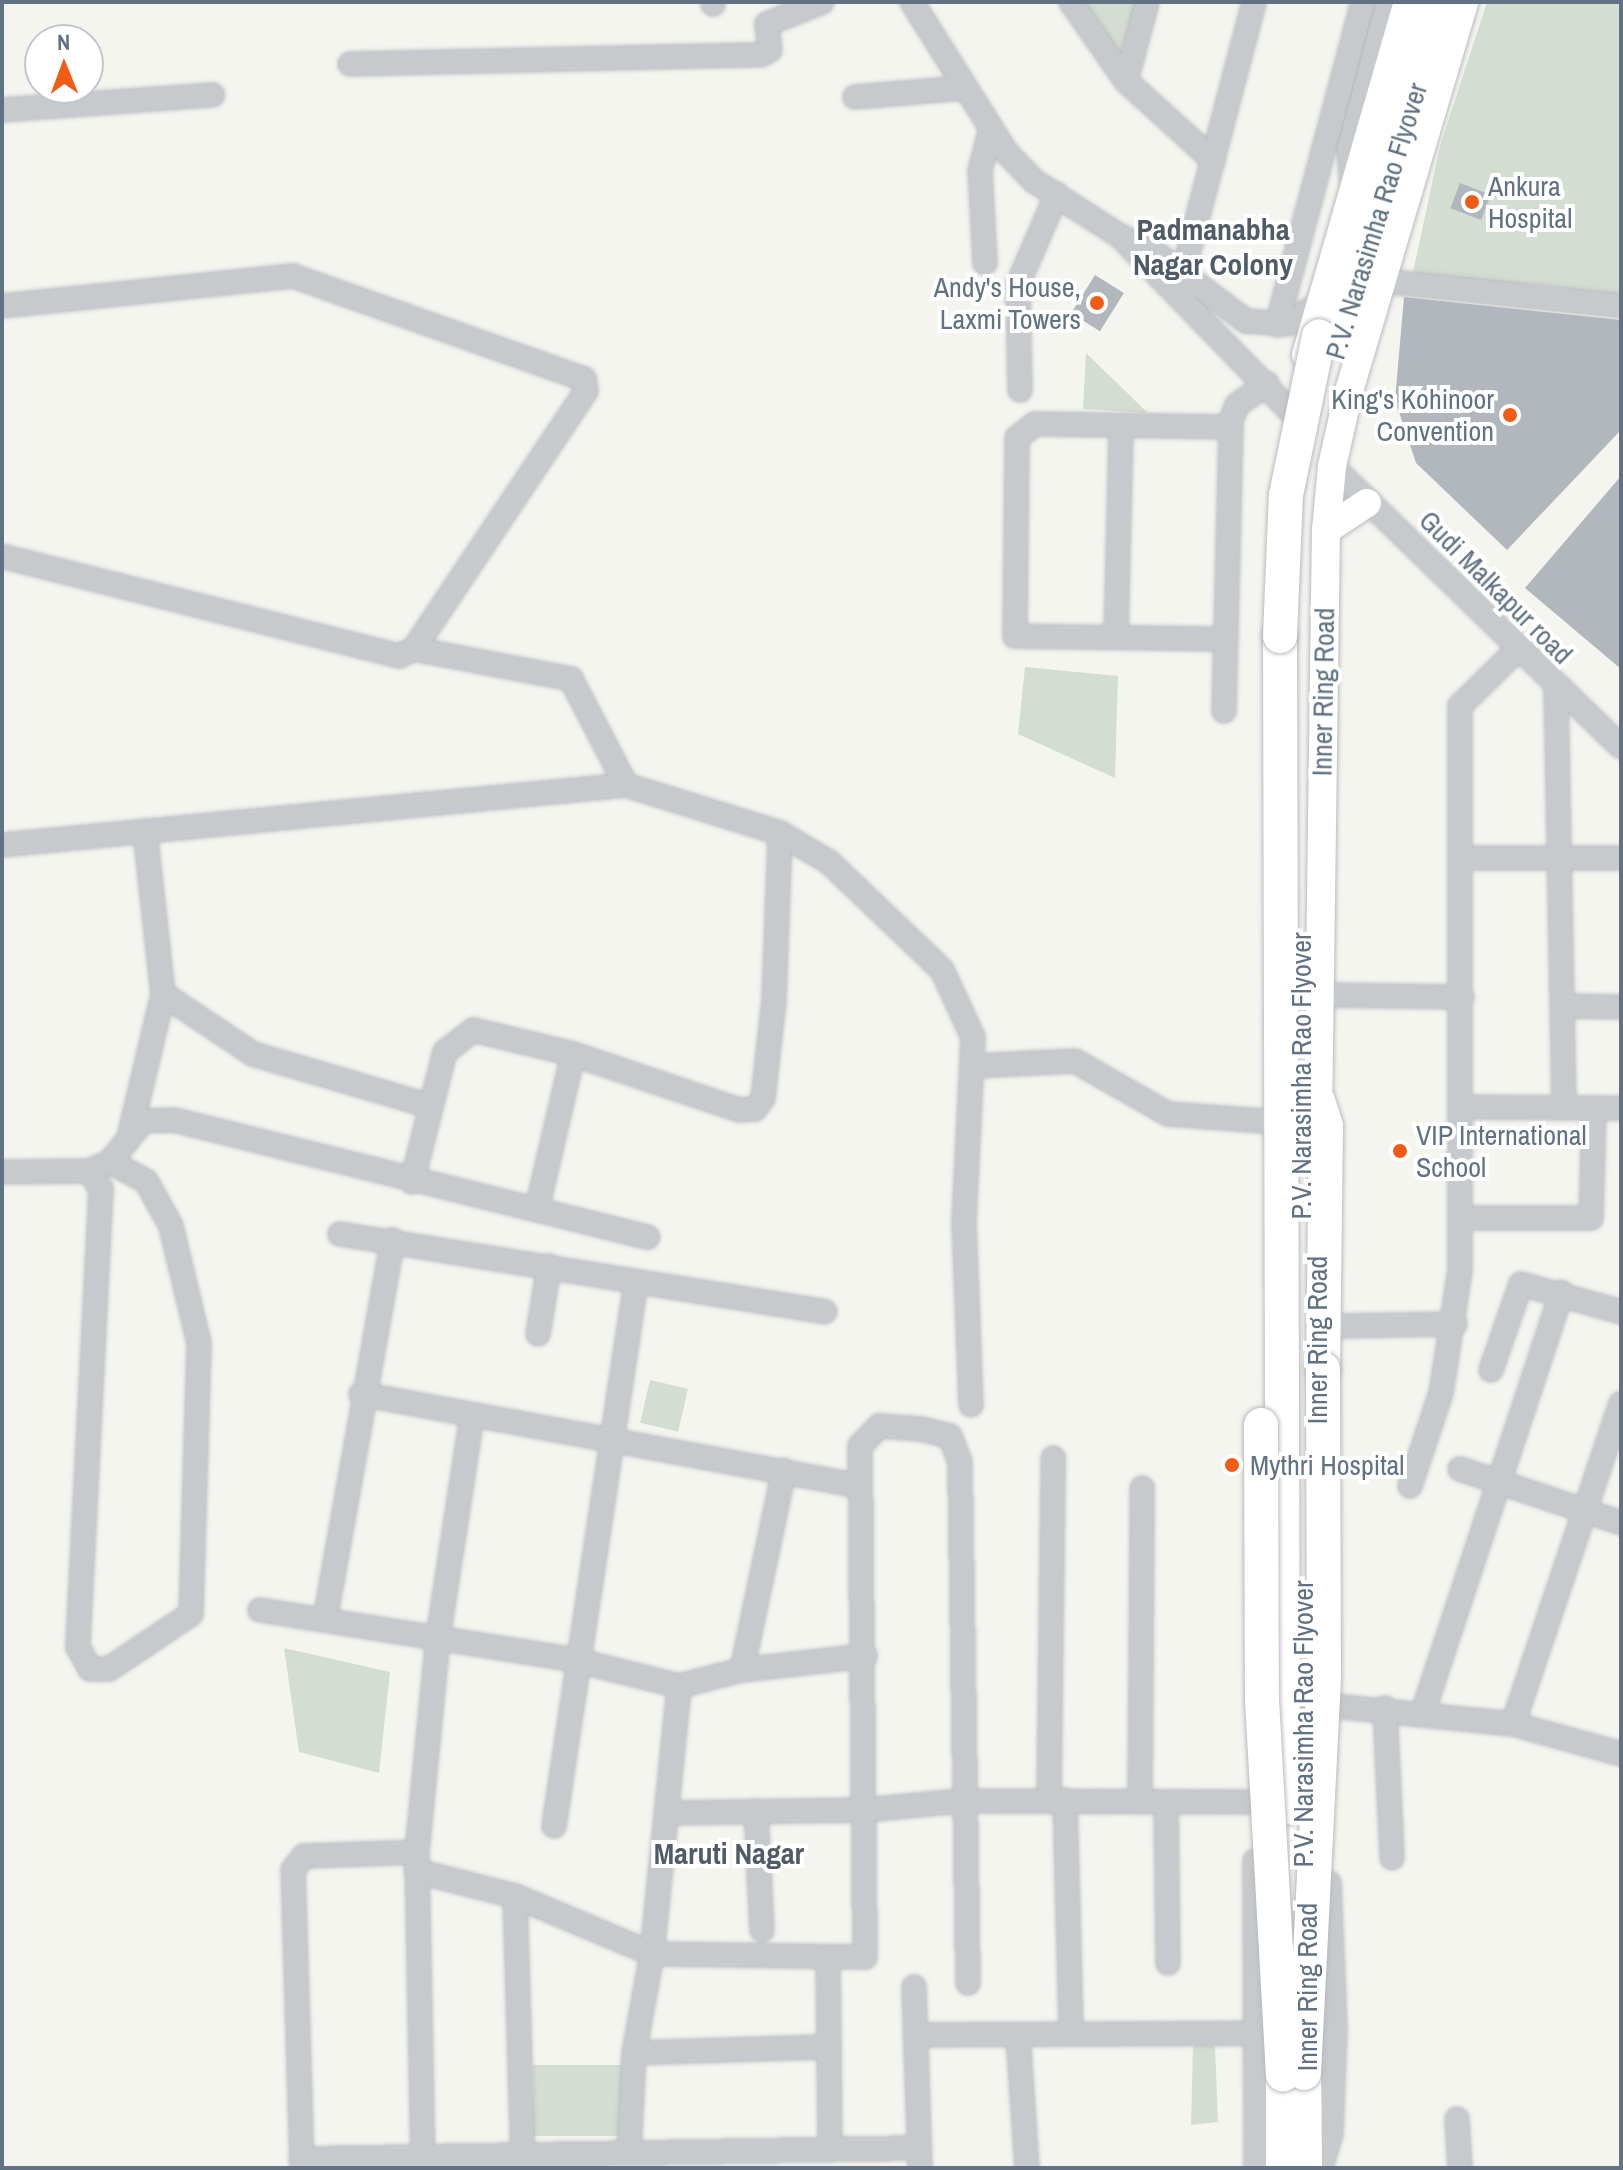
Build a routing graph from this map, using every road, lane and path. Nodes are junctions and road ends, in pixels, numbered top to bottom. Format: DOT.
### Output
graph roads {
  1 [pos="822,2"];
  2 [pos="912,2"];
  3 [pos="1071,2"];
  4 [pos="1147,2"];
  5 [pos="1254,2"];
  6 [pos="1363,2"];
  7 [pos="1388,2"];
  8 [pos="1408,2"];
  9 [pos="1419,2"];
  10 [pos="1440,2"];
  11 [pos="1464,2"];
  12 [pos="350,64"];
  13 [pos="1126,81"];
  14 [pos="964,88"];
  15 [pos="212,95"];
  16 [pos="855,97"];
  17 [pos="2,110"];
  18 [pos="991,128"];
  19 [pos="1213,160"];
  20 [pos="1352,190"];
  21 [pos="1057,194"];
  22 [pos="1120,236"];
  23 [pos="985,263"];
  24 [pos="1183,273"];
  25 [pos="1381,281"];
  26 [pos="1321,302"];
  27 [pos="2,306"];
  28 [pos="1621,306"];
  29 [pos="1277,325"];
  30 [pos="1302,370"];
  31 [pos="1267,384"];
  32 [pos="1020,390"];
  33 [pos="1349,391"];
  34 [pos="1291,412"];
  35 [pos="1121,426"];
  36 [pos="1231,427"];
  37 [pos="1332,466"];
  38 [pos="1367,503"];
  39 [pos="1326,530"];
  40 [pos="2,556"];
  41 [pos="1116,637"];
  42 [pos="1226,639"];
  43 [pos="414,649"];
  44 [pos="1518,649"];
  45 [pos="1556,689"];
  46 [pos="1224,711"];
  47 [pos="1621,747"];
  48 [pos="626,785"];
  49 [pos="145,831"];
  50 [pos="780,833"];
  51 [pos="2,845"];
  52 [pos="1461,858"];
  53 [pos="1560,858"];
  54 [pos="1621,858"];
  55 [pos="163,994"];
  56 [pos="1320,995"];
  57 [pos="1462,997"];
  58 [pos="1563,1006"];
  59 [pos="1621,1007"];
  60 [pos="573,1054"];
  61 [pos="973,1066"];
  62 [pos="1318,1094"];
  63 [pos="430,1106"];
  64 [pos="1462,1107"];
  65 [pos="1564,1108"];
  66 [pos="1621,1108"];
  67 [pos="1594,1109"];
  68 [pos="1277,1122"];
  69 [pos="130,1133"];
  70 [pos="110,1162"];
  71 [pos="89,1171"];
  72 [pos="2,1172"];
  73 [pos="1277,1173"];
  74 [pos="412,1182"];
  75 [pos="537,1209"];
  76 [pos="1460,1218"];
  77 [pos="340,1234"];
  78 [pos="648,1237"];
  79 [pos="393,1240"];
  80 [pos="549,1266"];
  81 [pos="636,1282"];
  82 [pos="1562,1292"];
  83 [pos="825,1312"];
  84 [pos="1621,1312"];
  85 [pos="1455,1324"];
  86 [pos="1338,1326"];
  87 [pos="538,1334"];
  88 [pos="1491,1370"];
  89 [pos="361,1394"];
  90 [pos="1621,1404"];
  91 [pos="971,1405"];
  92 [pos="472,1417"];
  93 [pos="611,1440"];
  94 [pos="1053,1458"];
  95 [pos="1460,1469"];
  96 [pos="784,1470"];
  97 [pos="860,1486"];
  98 [pos="1410,1486"];
  99 [pos="1502,1487"];
  100 [pos="1142,1488"];
  101 [pos="1586,1511"];
  102 [pos="1621,1523"];
  103 [pos="1272,1560"];
  104 [pos="260,1610"];
  105 [pos="325,1620"];
  106 [pos="438,1638"];
  107 [pos="865,1656"];
  108 [pos="575,1660"];
  109 [pos="742,1670"];
  110 [pos="679,1686"];
  111 [pos="1324,1704"];
  112 [pos="1385,1708"];
  113 [pos="1423,1712"];
  114 [pos="1513,1724"];
  115 [pos="1620,1749"];
  116 [pos="1057,1800"];
  117 [pos="961,1801"];
  118 [pos="1140,1802"];
  119 [pos="1254,1802"];
  120 [pos="1166,1803"];
  121 [pos="865,1810"];
  122 [pos="756,1811"];
  123 [pos="668,1813"];
  124 [pos="554,1826"];
  125 [pos="1392,1858"];
  126 [pos="416,1862"];
  127 [pos="515,1896"];
  128 [pos="1317,1897"];
  129 [pos="762,1930"];
  130 [pos="652,1954"];
  131 [pos="828,1959"];
  132 [pos="1168,1963"];
  133 [pos="968,1983"];
  134 [pos="914,1987"];
  135 [pos="1258,2033"];
  136 [pos="1071,2034"];
  137 [pos="916,2035"];
  138 [pos="1018,2035"];
  139 [pos="829,2047"];
  140 [pos="634,2053"];
  141 [pos="1294,2073"];
  142 [pos="1457,2119"];
  143 [pos="830,2148"];
  144 [pos="636,2157"];
  145 [pos="790,2158"];
  146 [pos="919,2158"];
  147 [pos="718,2160"];
  148 [pos="423,2162"];
  149 [pos="522,2162"];
  150 [pos="302,2164"];
  151 [pos="1275,2167"];
  152 [pos="1027,2168"];
  153 [pos="1321,2168"];
  154 [pos="1460,2168"];
  1 -- 12 [label="street"];
  2 -- 14 [label="street"];
  3 -- 13 [label="street"];
  4 -- 13 [label="street"];
  5 -- 19 [label="street"];
  6 -- 29 [label="street"];
  7 -- 20 [label="street"];
  8 -- 20 [label="main road, Inner Ring Road"];
  9 -- 141 [label="highway, P.V. Narasimha Rao Flyover, bridge"];
  10 -- 141 [label="highway, P.V. Narasimha Rao Flyover, bridge"];
  11 -- 25 [label="main road, Inner Ring Road"];
  13 -- 19 [label="street"];
  14 -- 16 [label="street"];
  14 -- 18 [label="street"];
  15 -- 17 [label="street"];
  18 -- 21 [label="street"];
  18 -- 23 [label="street"];
  19 -- 24 [label="street"];
  20 -- 26 [label="main road, Inner Ring Road"];
  21 -- 22 [label="street"];
  21 -- 32 [label="street"];
  22 -- 24 [label="street"];
  22 -- 31 [label="street"];
  24 -- 29 [label="street"];
  25 -- 28 [label="street"];
  25 -- 33 [label="main road, Inner Ring Road"];
  26 -- 29 [label="street"];
  26 -- 30 [label="main road, Inner Ring Road"];
  27 -- 43 [label="street"];
  30 -- 33 [label="main road"];
  30 -- 34 [label="main road, Inner Ring Road"];
  31 -- 34 [label="street"];
  31 -- 36 [label="street"];
  33 -- 37 [label="main road, Inner Ring Road"];
  34 -- 68 [label="main road, Inner Ring Road"];
  35 -- 36 [label="street"];
  35 -- 41 [label="street"];
  35 -- 41 [label="street"];
  36 -- 42 [label="street"];
  37 -- 38 [label="street, Gudi Malkapur road"];
  37 -- 39 [label="main road, Inner Ring Road"];
  38 -- 39 [label="main road"];
  38 -- 44 [label="street, Gudi Malkapur road"];
  39 -- 56 [label="main road, Inner Ring Road"];
  40 -- 43 [label="street"];
  41 -- 42 [label="street"];
  42 -- 46 [label="street"];
  43 -- 48 [label="street"];
  44 -- 45 [label="street, Gudi Malkapur road"];
  44 -- 52 [label="street"];
  45 -- 47 [label="street, Gudi Malkapur road"];
  45 -- 53 [label="street"];
  48 -- 49 [label="street"];
  48 -- 50 [label="street"];
  49 -- 51 [label="street"];
  49 -- 55 [label="street"];
  50 -- 60 [label="street"];
  50 -- 61 [label="street"];
  52 -- 53 [label="street"];
  52 -- 57 [label="street"];
  53 -- 54 [label="street"];
  53 -- 58 [label="street"];
  55 -- 63 [label="street"];
  55 -- 69 [label="street"];
  56 -- 57 [label="street"];
  56 -- 62 [label="main road, Inner Ring Road"];
  57 -- 64 [label="street"];
  58 -- 59 [label="street"];
  58 -- 65 [label="street"];
  60 -- 63 [label="street"];
  60 -- 75 [label="street"];
  61 -- 68 [label="street"];
  61 -- 91 [label="street"];
  62 -- 86 [label="street"];
  62 -- 111 [label="main road, Inner Ring Road"];
  62 -- 141 [label="highway, bridge"];
  63 -- 74 [label="street"];
  64 -- 65 [label="street"];
  64 -- 76 [label="street"];
  65 -- 67 [label="street"];
  66 -- 67 [label="street"];
  67 -- 76 [label="street"];
  68 -- 73 [label="main road, Inner Ring Road"];
  69 -- 70 [label="street"];
  69 -- 74 [label="street"];
  70 -- 71 [label="street"];
  70 -- 71 [label="street"];
  71 -- 72 [label="street"];
  73 -- 103 [label="main road, Inner Ring Road"];
  73 -- 141 [label="highway, bridge"];
  74 -- 75 [label="street"];
  75 -- 78 [label="street"];
  76 -- 85 [label="street"];
  77 -- 79 [label="street"];
  79 -- 80 [label="street"];
  79 -- 89 [label="street"];
  80 -- 81 [label="street"];
  80 -- 87 [label="street"];
  81 -- 83 [label="street"];
  81 -- 93 [label="street"];
  82 -- 84 [label="street"];
  82 -- 88 [label="street"];
  82 -- 99 [label="street"];
  85 -- 86 [label="street"];
  85 -- 98 [label="street"];
  86 -- 111 [label="street"];
  89 -- 92 [label="street"];
  89 -- 105 [label="street"];
  90 -- 101 [label="street"];
  92 -- 93 [label="street"];
  92 -- 106 [label="street"];
  93 -- 96 [label="street"];
  93 -- 108 [label="street"];
  94 -- 116 [label="street"];
  95 -- 99 [label="street"];
  96 -- 97 [label="street"];
  96 -- 109 [label="street"];
  97 -- 107 [label="street"];
  97 -- 117 [label="street"];
  99 -- 101 [label="street"];
  99 -- 113 [label="street"];
  100 -- 118 [label="street"];
  101 -- 102 [label="street"];
  101 -- 114 [label="street"];
  103 -- 119 [label="street"];
  103 -- 151 [label="main road, Inner Ring Road"];
  104 -- 105 [label="street"];
  105 -- 106 [label="street"];
  106 -- 108 [label="street"];
  106 -- 126 [label="street"];
  107 -- 109 [label="street"];
  107 -- 121 [label="street"];
  108 -- 110 [label="street"];
  108 -- 124 [label="street"];
  109 -- 110 [label="street"];
  110 -- 123 [label="street"];
  111 -- 112 [label="street"];
  111 -- 128 [label="main road, Inner Ring Road"];
  112 -- 113 [label="street"];
  112 -- 125 [label="street"];
  113 -- 114 [label="street"];
  114 -- 115 [label="street"];
  116 -- 117 [label="street"];
  116 -- 118 [label="street"];
  116 -- 136 [label="street"];
  117 -- 121 [label="street"];
  117 -- 133 [label="street"];
  118 -- 120 [label="street"];
  119 -- 120 [label="street"];
  119 -- 135 [label="street"];
  120 -- 132 [label="street"];
  121 -- 122 [label="street"];
  121 -- 131 [label="street"];
  122 -- 123 [label="street"];
  122 -- 129 [label="street"];
  123 -- 130 [label="street"];
  126 -- 127 [label="street"];
  126 -- 148 [label="street"];
  126 -- 150 [label="street"];
  127 -- 130 [label="street"];
  127 -- 149 [label="street"];
  128 -- 151 [label="main road, Inner Ring Road"];
  128 -- 153 [label="street"];
  130 -- 131 [label="street"];
  130 -- 140 [label="street"];
  131 -- 139 [label="street"];
  134 -- 137 [label="street"];
  135 -- 136 [label="street"];
  135 -- 151 [label="street"];
  136 -- 138 [label="street"];
  137 -- 138 [label="street"];
  137 -- 146 [label="street"];
  138 -- 152 [label="street"];
  139 -- 140 [label="street"];
  139 -- 143 [label="street"];
  140 -- 144 [label="street"];
  141 -- 151 [label="highway, P.V. Narasimha Rao Flyover"];
  142 -- 154 [label="street"];
  143 -- 145 [label="street"];
  143 -- 146 [label="street"];
  144 -- 147 [label="street"];
  144 -- 149 [label="street"];
  145 -- 147 [label="street"];
  148 -- 149 [label="street"];
  148 -- 150 [label="street"];
}
